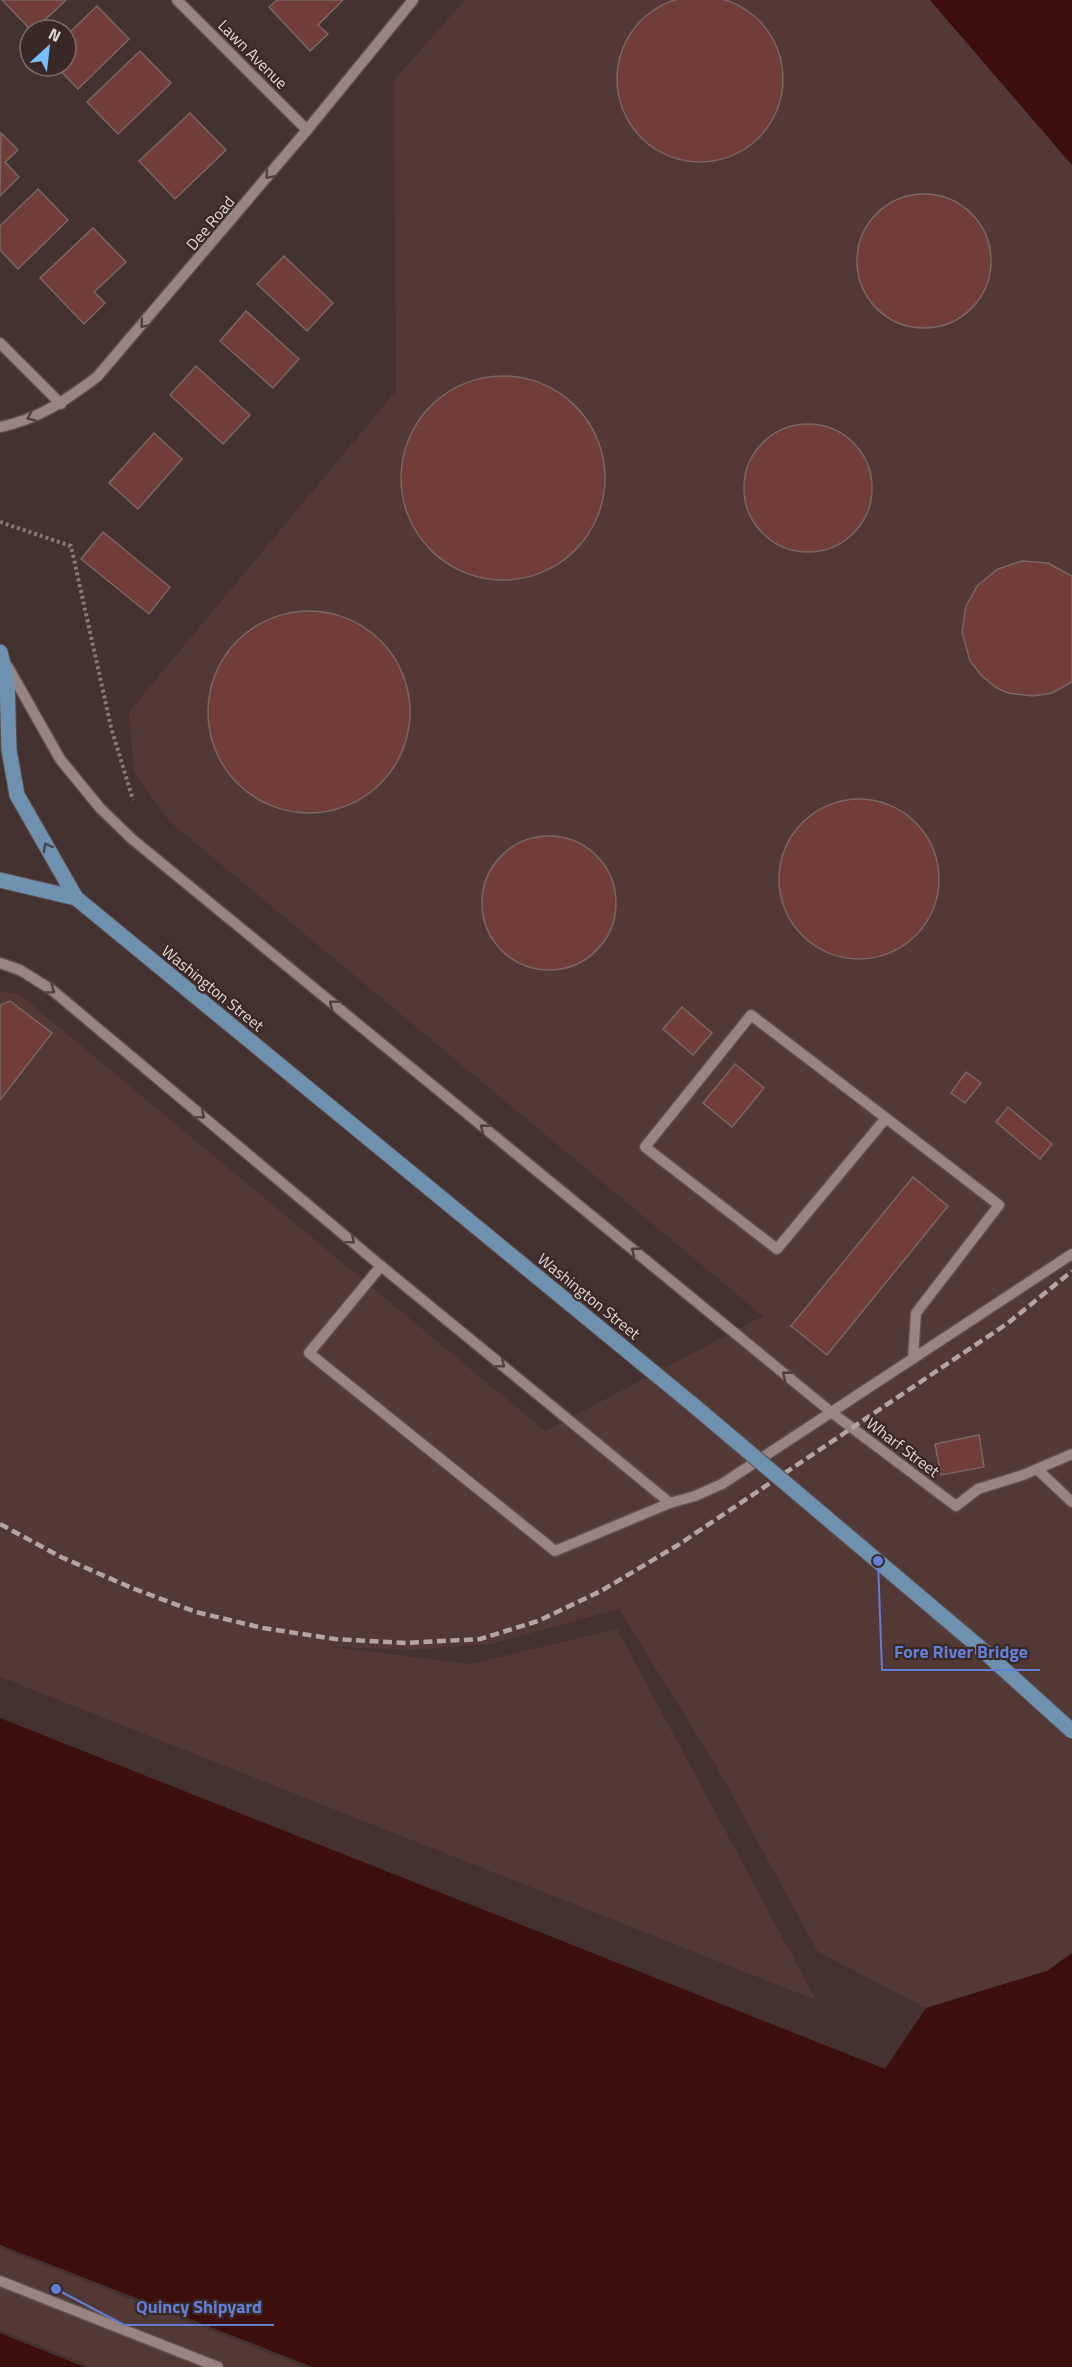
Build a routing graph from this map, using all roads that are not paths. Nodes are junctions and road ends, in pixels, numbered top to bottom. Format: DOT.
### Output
graph roads {
  1 [pos="177,0"];
  2 [pos="413,0"];
  3 [pos="307,130"];
  4 [pos="0,343"];
  5 [pos="61,404"];
  6 [pos="0,427"];
  7 [pos="1,654"];
  8 [pos="9,705"];
  9 [pos="0,724"];
  10 [pos="0,880"];
  11 [pos="76,898"];
  12 [pos="0,963"];
  13 [pos="886,1118"];
  14 [pos="1072,1254"];
  15 [pos="381,1266"];
  16 [pos="913,1359"];
  17 [pos="831,1412"];
  18 [pos="1072,1454"];
  19 [pos="1037,1469"];
  20 [pos="1072,1502"];
  21 [pos="670,1503"];
  22 [pos="1072,1731"];
  23 [pos="0,2281"];
  24 [pos="218,2367"];
  1 -- 3 [label="street, Lawn Avenue"];
  2 -- 3 [label="street, Dee Road"];
  3 -- 5 [label="street, Dee Road, one-way"];
  4 -- 5 [label="street"];
  5 -- 6 [label="street, Dee Road, one-way"];
  7 -- 8 [label="main road, Washington Street"];
  17 -- 7 [label="street, Wharf Street, one-way"];
  8 -- 9 [label="main road"];
  11 -- 8 [label="main road, Washington Street, one-way"];
  10 -- 11 [label="main road, Washington Street"];
  11 -- 22 [label="main road, Washington Street, bridge"];
  12 -- 15 [label="street, one-way"];
  13 -- 13 [label="street"];
  13 -- 16 [label="street"];
  14 -- 16 [label="street"];
  15 -- 21 [label="street, one-way"];
  15 -- 21 [label="street"];
  16 -- 17 [label="street"];
  17 -- 19 [label="street, Wharf Street"];
  17 -- 21 [label="street"];
  18 -- 19 [label="street"];
  19 -- 20 [label="street"];
  23 -- 24 [label="street"];
}
